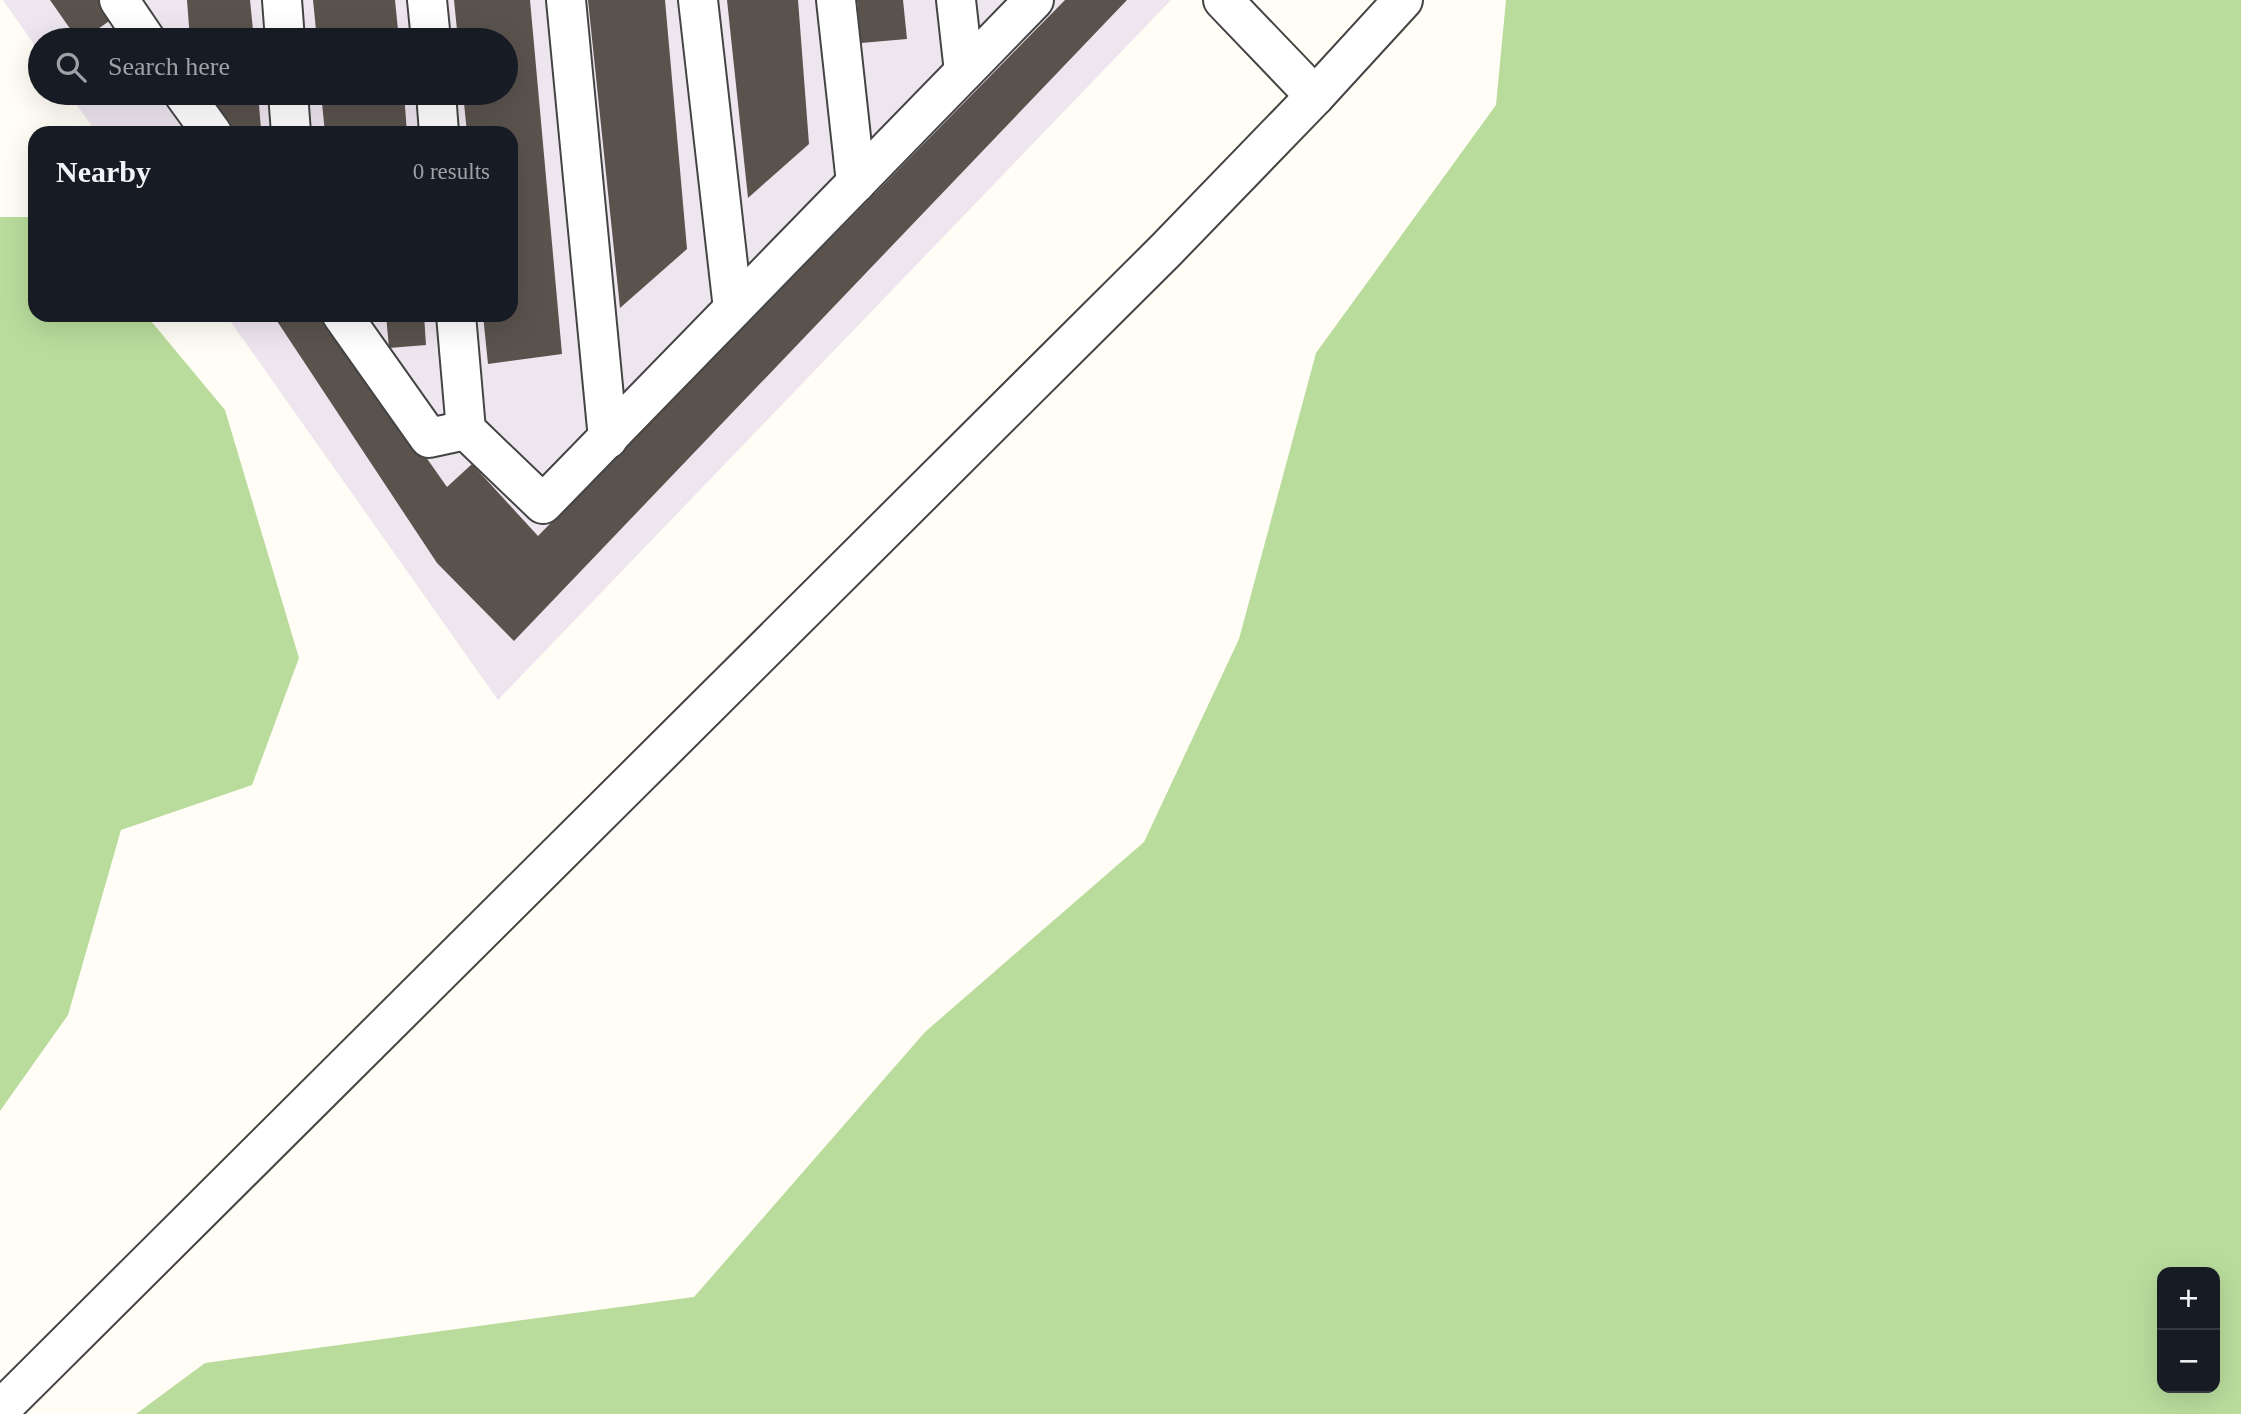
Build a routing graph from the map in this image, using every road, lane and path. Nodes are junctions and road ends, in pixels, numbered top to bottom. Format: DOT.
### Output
graph roads {
  1 [pos="119,0"];
  2 [pos="152,0"];
  3 [pos="282,0"];
  4 [pos="427,0"];
  5 [pos="566,0"];
  6 [pos="698,0"];
  7 [pos="836,0"];
  8 [pos="956,0"];
  9 [pos="1034,0"];
  10 [pos="1223,0"];
  11 [pos="1403,0"];
  12 [pos="138,28"];
  13 [pos="155,28"];
  14 [pos="284,28"];
  15 [pos="430,28"];
  16 [pos="964,72"];
  17 [pos="1315,96"];
  18 [pos="192,105"];
  19 [pos="289,105"];
  20 [pos="437,105"];
  21 [pos="207,126"];
  22 [pos="290,126"];
  23 [pos="438,126"];
  24 [pos="856,183"];
  25 [pos="733,309"];
  26 [pos="347,322"];
  27 [pos="457,322"];
  28 [pos="466,430"];
  29 [pos="608,439"];
  30 [pos="0,1410"];
  1 -- 12 [label="street"];
  2 -- 13 [label="street"];
  3 -- 14 [label="street"];
  4 -- 15 [label="street"];
  5 -- 29 [label="street"];
  6 -- 25 [label="street"];
  7 -- 24 [label="street"];
  8 -- 16 [label="street"];
  9 -- 16 [label="street"];
  10 -- 17 [label="street"];
  11 -- 17 [label="street"];
  16 -- 24 [label="street"];
  17 -- 30 [label="street"];
  18 -- 21 [label="street"];
  19 -- 22 [label="street"];
  20 -- 23 [label="street"];
  24 -- 25 [label="street"];
  25 -- 29 [label="street"];
  26 -- 28 [label="street"];
  27 -- 28 [label="street"];
  28 -- 29 [label="street"];
}
